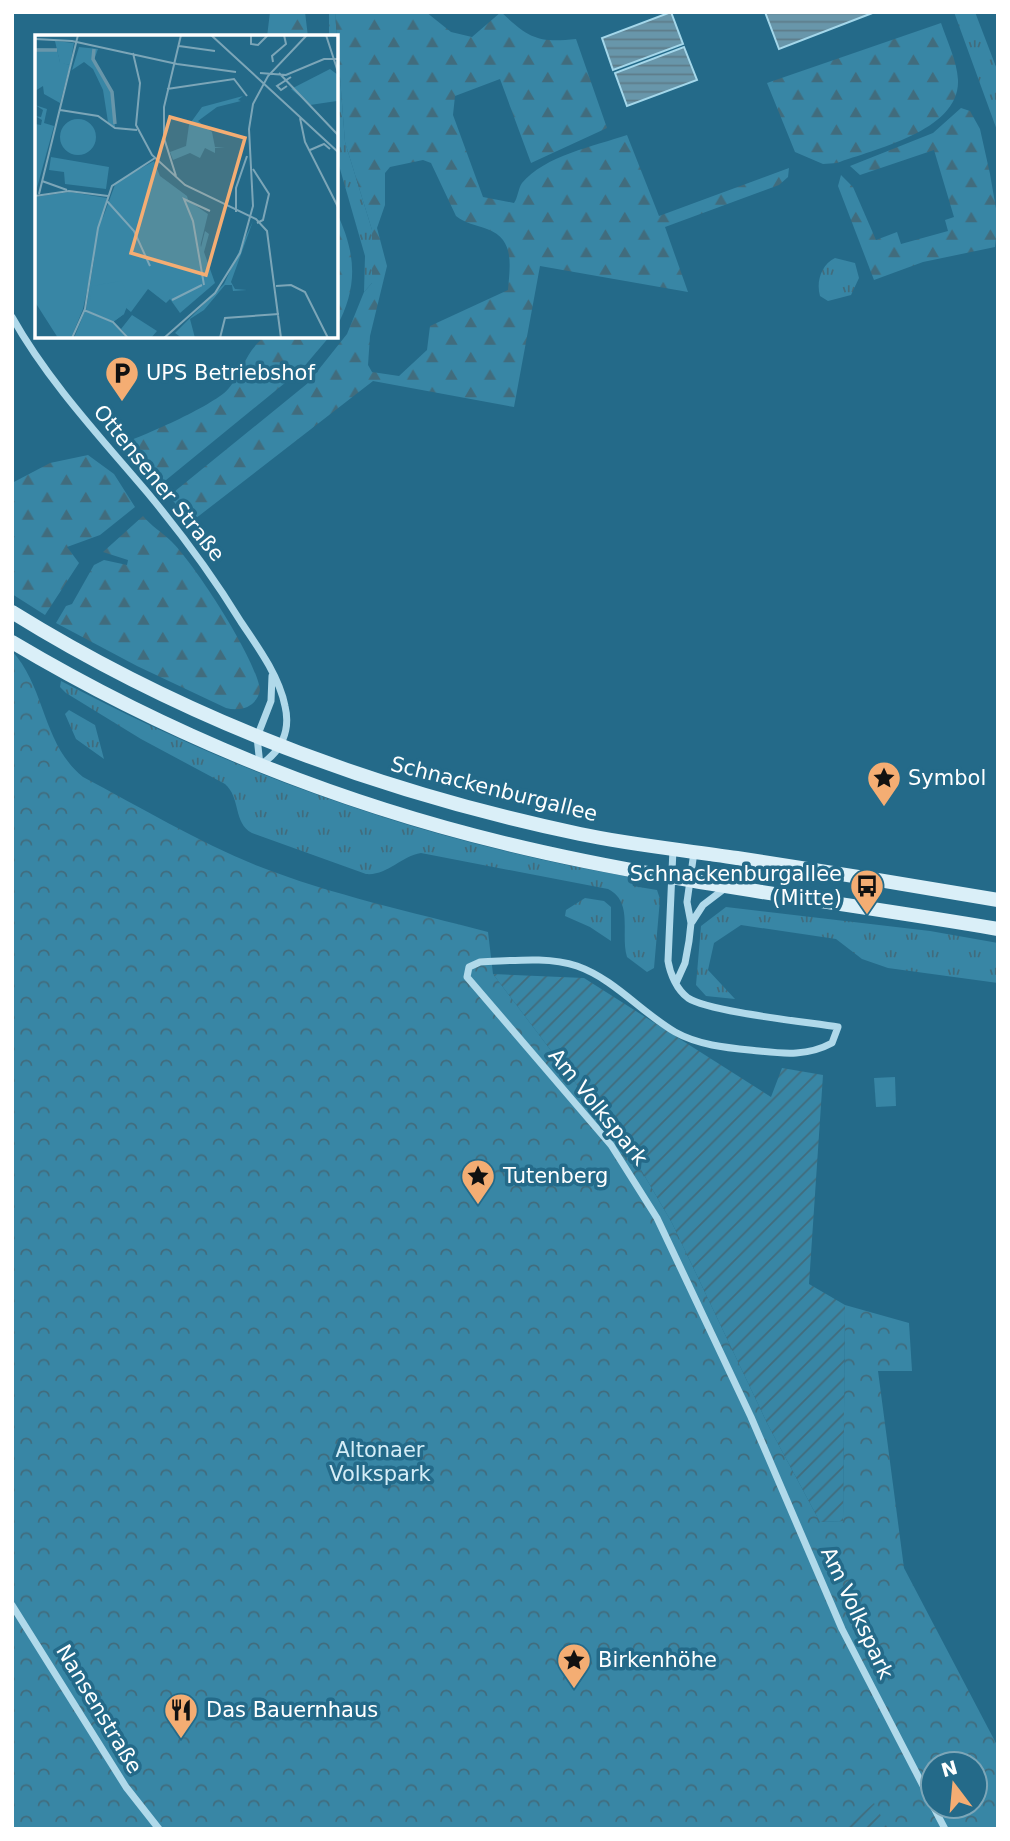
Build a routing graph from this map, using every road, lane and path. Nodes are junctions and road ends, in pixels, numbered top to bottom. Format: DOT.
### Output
graph roads {
  1 [pos="12,317"];
  2 [pos="12,612"];
  3 [pos="12,642"];
  4 [pos="272,676"];
  5 [pos="257,737"];
  6 [pos="280,746"];
  7 [pos="260,765"];
  8 [pos="673,849"];
  9 [pos="694,852"];
  10 [pos="671,876"];
  11 [pos="690,878"];
  12 [pos="733,885"];
  13 [pos="998,900"];
  14 [pos="691,923"];
  15 [pos="998,929"];
  16 [pos="676,983"];
  17 [pos="12,1605"];
  18 [pos="919,1779"];
  19 [pos="159,1829"];
  1 -- 4 [label="street, Ottensener Straße"];
  2 -- 5 [label="main road, Schnackenburgallee"];
  3 -- 7 [label="main road"];
  4 -- 5 [label="street"];
  4 -- 6 [label="street, Ottensener Straße"];
  5 -- 6 [label="main road, Schnackenburgallee"];
  5 -- 7 [label="street"];
  6 -- 7 [label="street"];
  6 -- 8 [label="main road, Schnackenburgallee"];
  7 -- 10 [label="main road"];
  8 -- 9 [label="main road, Schnackenburgallee"];
  8 -- 10 [label="street"];
  9 -- 11 [label="street"];
  9 -- 13 [label="main road, Schnackenburgallee"];
  10 -- 11 [label="main road"];
  10 -- 16 [label="street"];
  11 -- 12 [label="main road"];
  11 -- 14 [label="street"];
  12 -- 14 [label="street"];
  12 -- 15 [label="main road"];
  14 -- 16 [label="street"];
  16 -- 18 [label="street, Am Volkspark"];
  17 -- 19 [label="street, Nansenstraße"];
}
